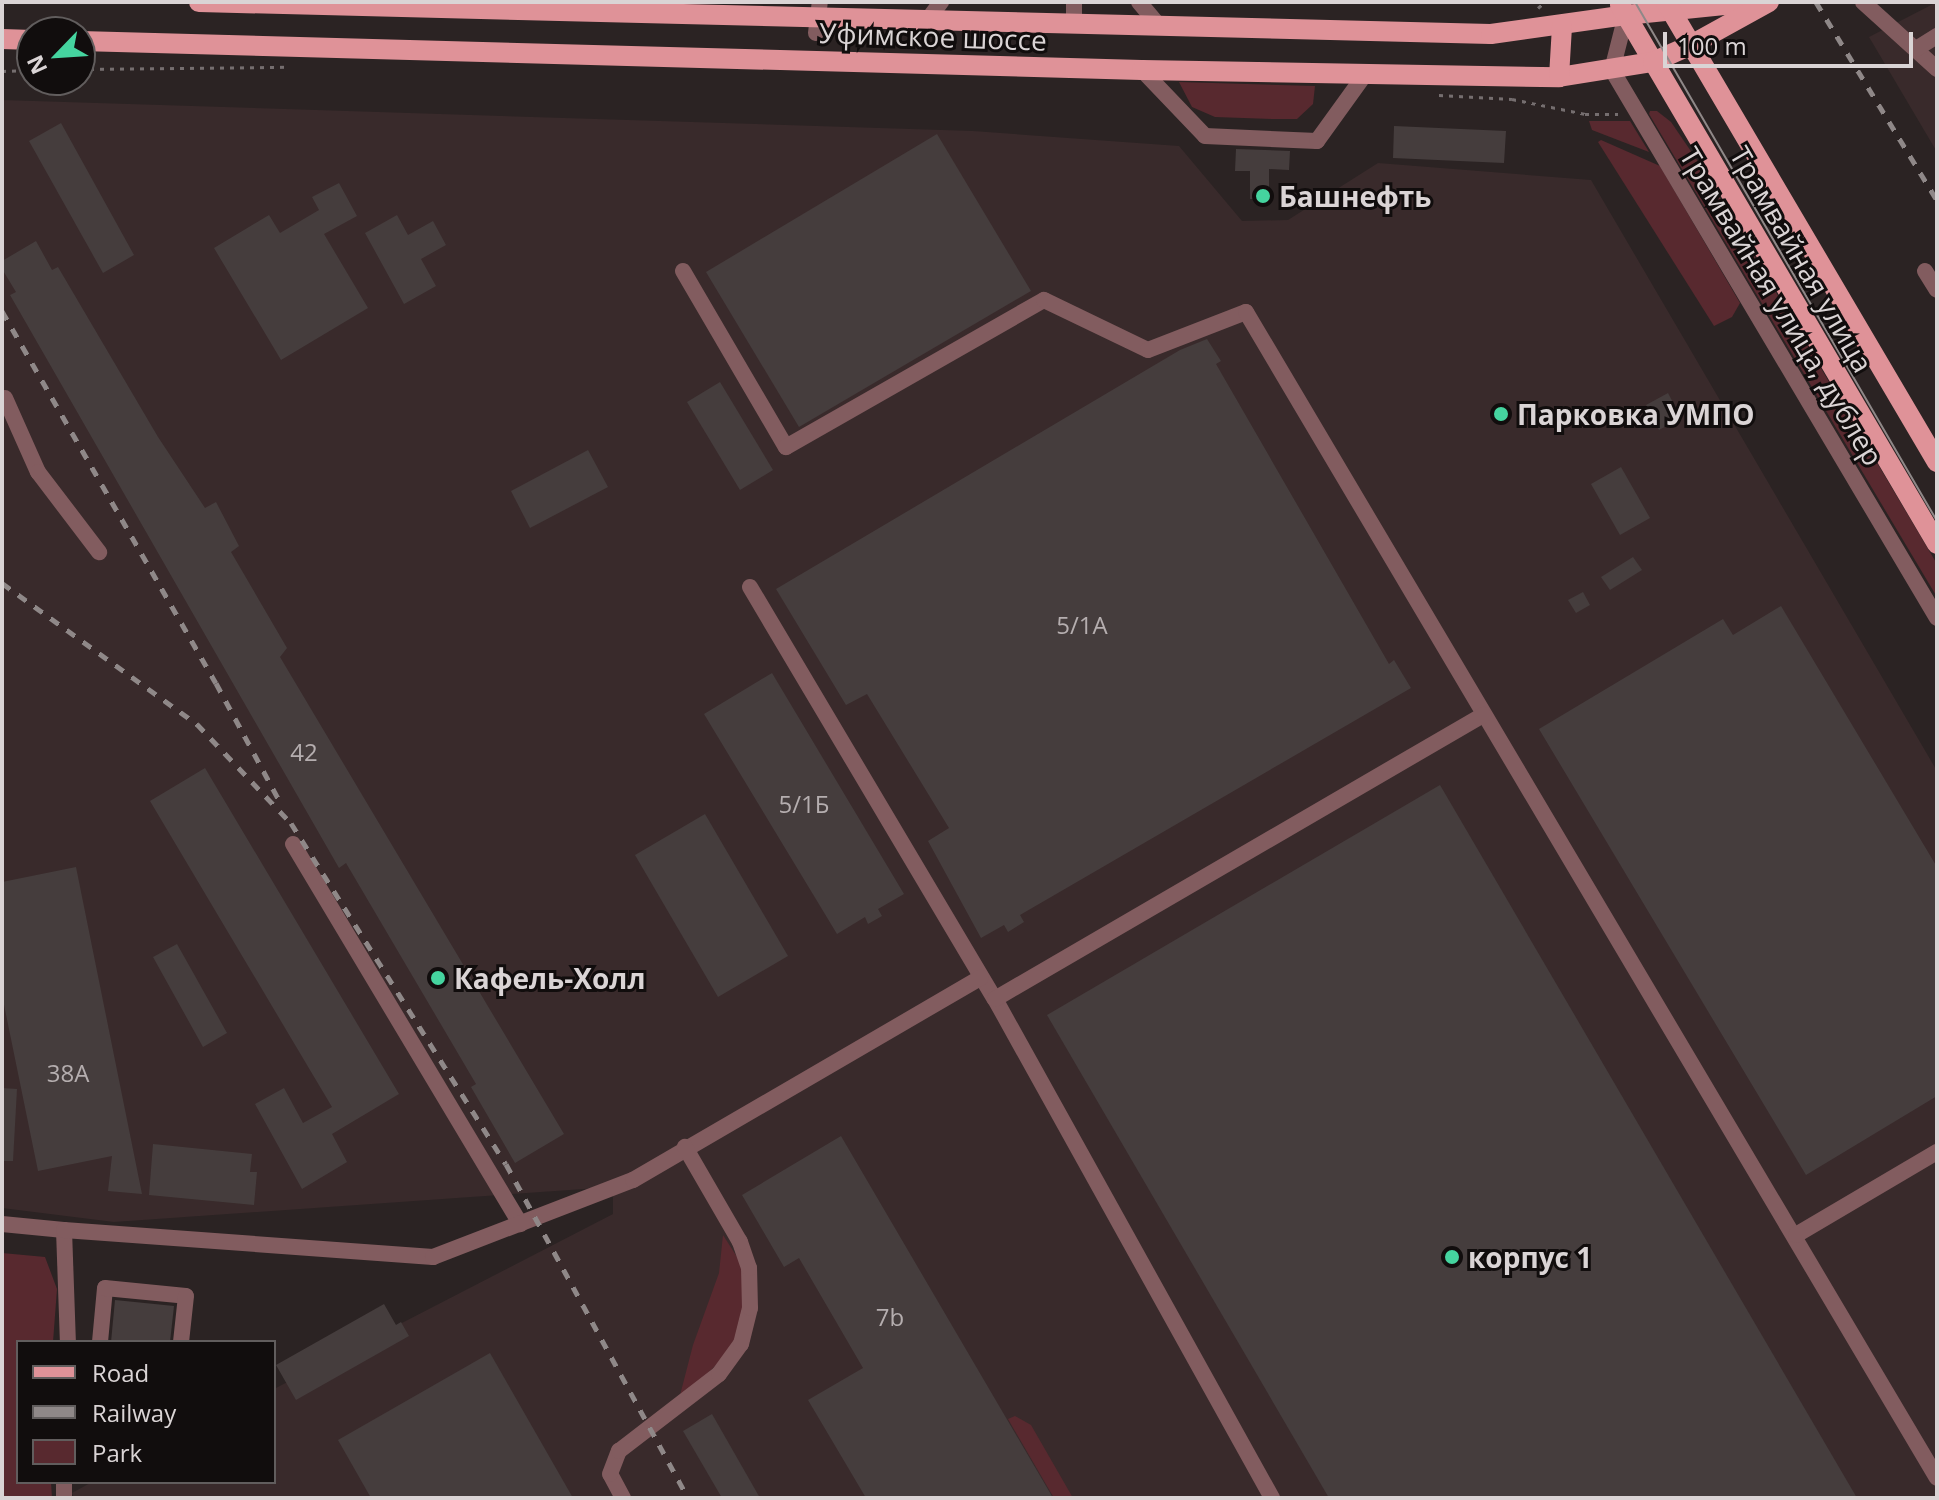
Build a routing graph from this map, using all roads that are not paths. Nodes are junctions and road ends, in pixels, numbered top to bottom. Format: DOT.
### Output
graph roads {
  1 [pos="199,2"];
  2 [pos="938,2"];
  3 [pos="1074,2"];
  4 [pos="1139,2"];
  5 [pos="1753,2"];
  6 [pos="1769,2"];
  7 [pos="1863,2"];
  8 [pos="1668,6"];
  9 [pos="1622,8"];
  10 [pos="818,18"];
  11 [pos="926,22"];
  12 [pos="1074,24"];
  13 [pos="1158,25"];
  14 [pos="1562,26"];
  15 [pos="1937,36"];
  16 [pos="96,41"];
  17 [pos="1691,45"];
  18 [pos="1916,49"];
  19 [pos="1653,62"];
  20 [pos="1937,69"];
  21 [pos="1142,70"];
  22 [pos="1612,70"];
  23 [pos="1366,73"];
  24 [pos="1559,77"];
  25 [pos="683,271"];
  26 [pos="1925,271"];
  27 [pos="1937,290"];
  28 [pos="3,394"];
  29 [pos="1937,462"];
  30 [pos="1937,544"];
  31 [pos="99,552"];
  32 [pos="750,587"];
  33 [pos="1937,618"];
  34 [pos="1483,715"];
  35 [pos="293,844"];
  36 [pos="980,978"];
  37 [pos="995,999"];
  38 [pos="685,1147"];
  39 [pos="1937,1152"];
  40 [pos="2,1224"];
  41 [pos="520,1224"];
  42 [pos="64,1230"];
  43 [pos="1796,1235"];
  44 [pos="68,1340"];
  45 [pos="100,1340"];
  46 [pos="181,1340"];
  47 [pos="1937,1478"];
  48 [pos="623,1498"];
  49 [pos="1272,1498"];
  1 -- 10 [label="main road, Уфимское шоссе"];
  2 -- 11 [label="street"];
  3 -- 12 [label="street"];
  4 -- 13 [label="street"];
  5 -- 8 [label="main road, Уфимское шоссе"];
  6 -- 17 [label="main road, Уфимское шоссе"];
  7 -- 18 [label="street"];
  8 -- 9 [label="main road, Уфимское шоссе"];
  8 -- 17 [label="main road, Трамвайная улица"];
  9 -- 14 [label="main road, Уфимское шоссе"];
  9 -- 19 [label="main road, Трамвайная улица"];
  9 -- 22 [label="street"];
  10 -- 11 [label="main road, Уфимское шоссе"];
  11 -- 12 [label="main road, Уфимское шоссе"];
  12 -- 13 [label="main road, Уфимское шоссе"];
  13 -- 14 [label="main road, Уфимское шоссе"];
  14 -- 24 [label="main road"];
  15 -- 18 [label="street"];
  16 -- 21 [label="main road, Уфимское шоссе"];
  17 -- 19 [label="main road, Уфимское шоссе"];
  17 -- 29 [label="main road, Трамвайная улица"];
  18 -- 20 [label="street"];
  19 -- 22 [label="main road, Уфимское шоссе"];
  19 -- 30 [label="main road, Трамвайная улица"];
  21 -- 23 [label="main road, Уфимское шоссе"];
  21 -- 23 [label="street"];
  22 -- 24 [label="main road, Уфимское шоссе"];
  22 -- 33 [label="street, Трамвайная улица, дублер"];
  23 -- 24 [label="main road, Уфимское шоссе"];
  25 -- 34 [label="street"];
  26 -- 27 [label="street"];
  28 -- 31 [label="street"];
  32 -- 36 [label="street"];
  34 -- 37 [label="street"];
  34 -- 43 [label="street"];
  35 -- 41 [label="street"];
  36 -- 37 [label="street"];
  36 -- 38 [label="street"];
  37 -- 49 [label="street"];
  38 -- 41 [label="street"];
  38 -- 48 [label="street"];
  39 -- 43 [label="street"];
  40 -- 42 [label="street"];
  41 -- 42 [label="street"];
  42 -- 44 [label="street"];
  43 -- 47 [label="street"];
  45 -- 46 [label="street"];
}
